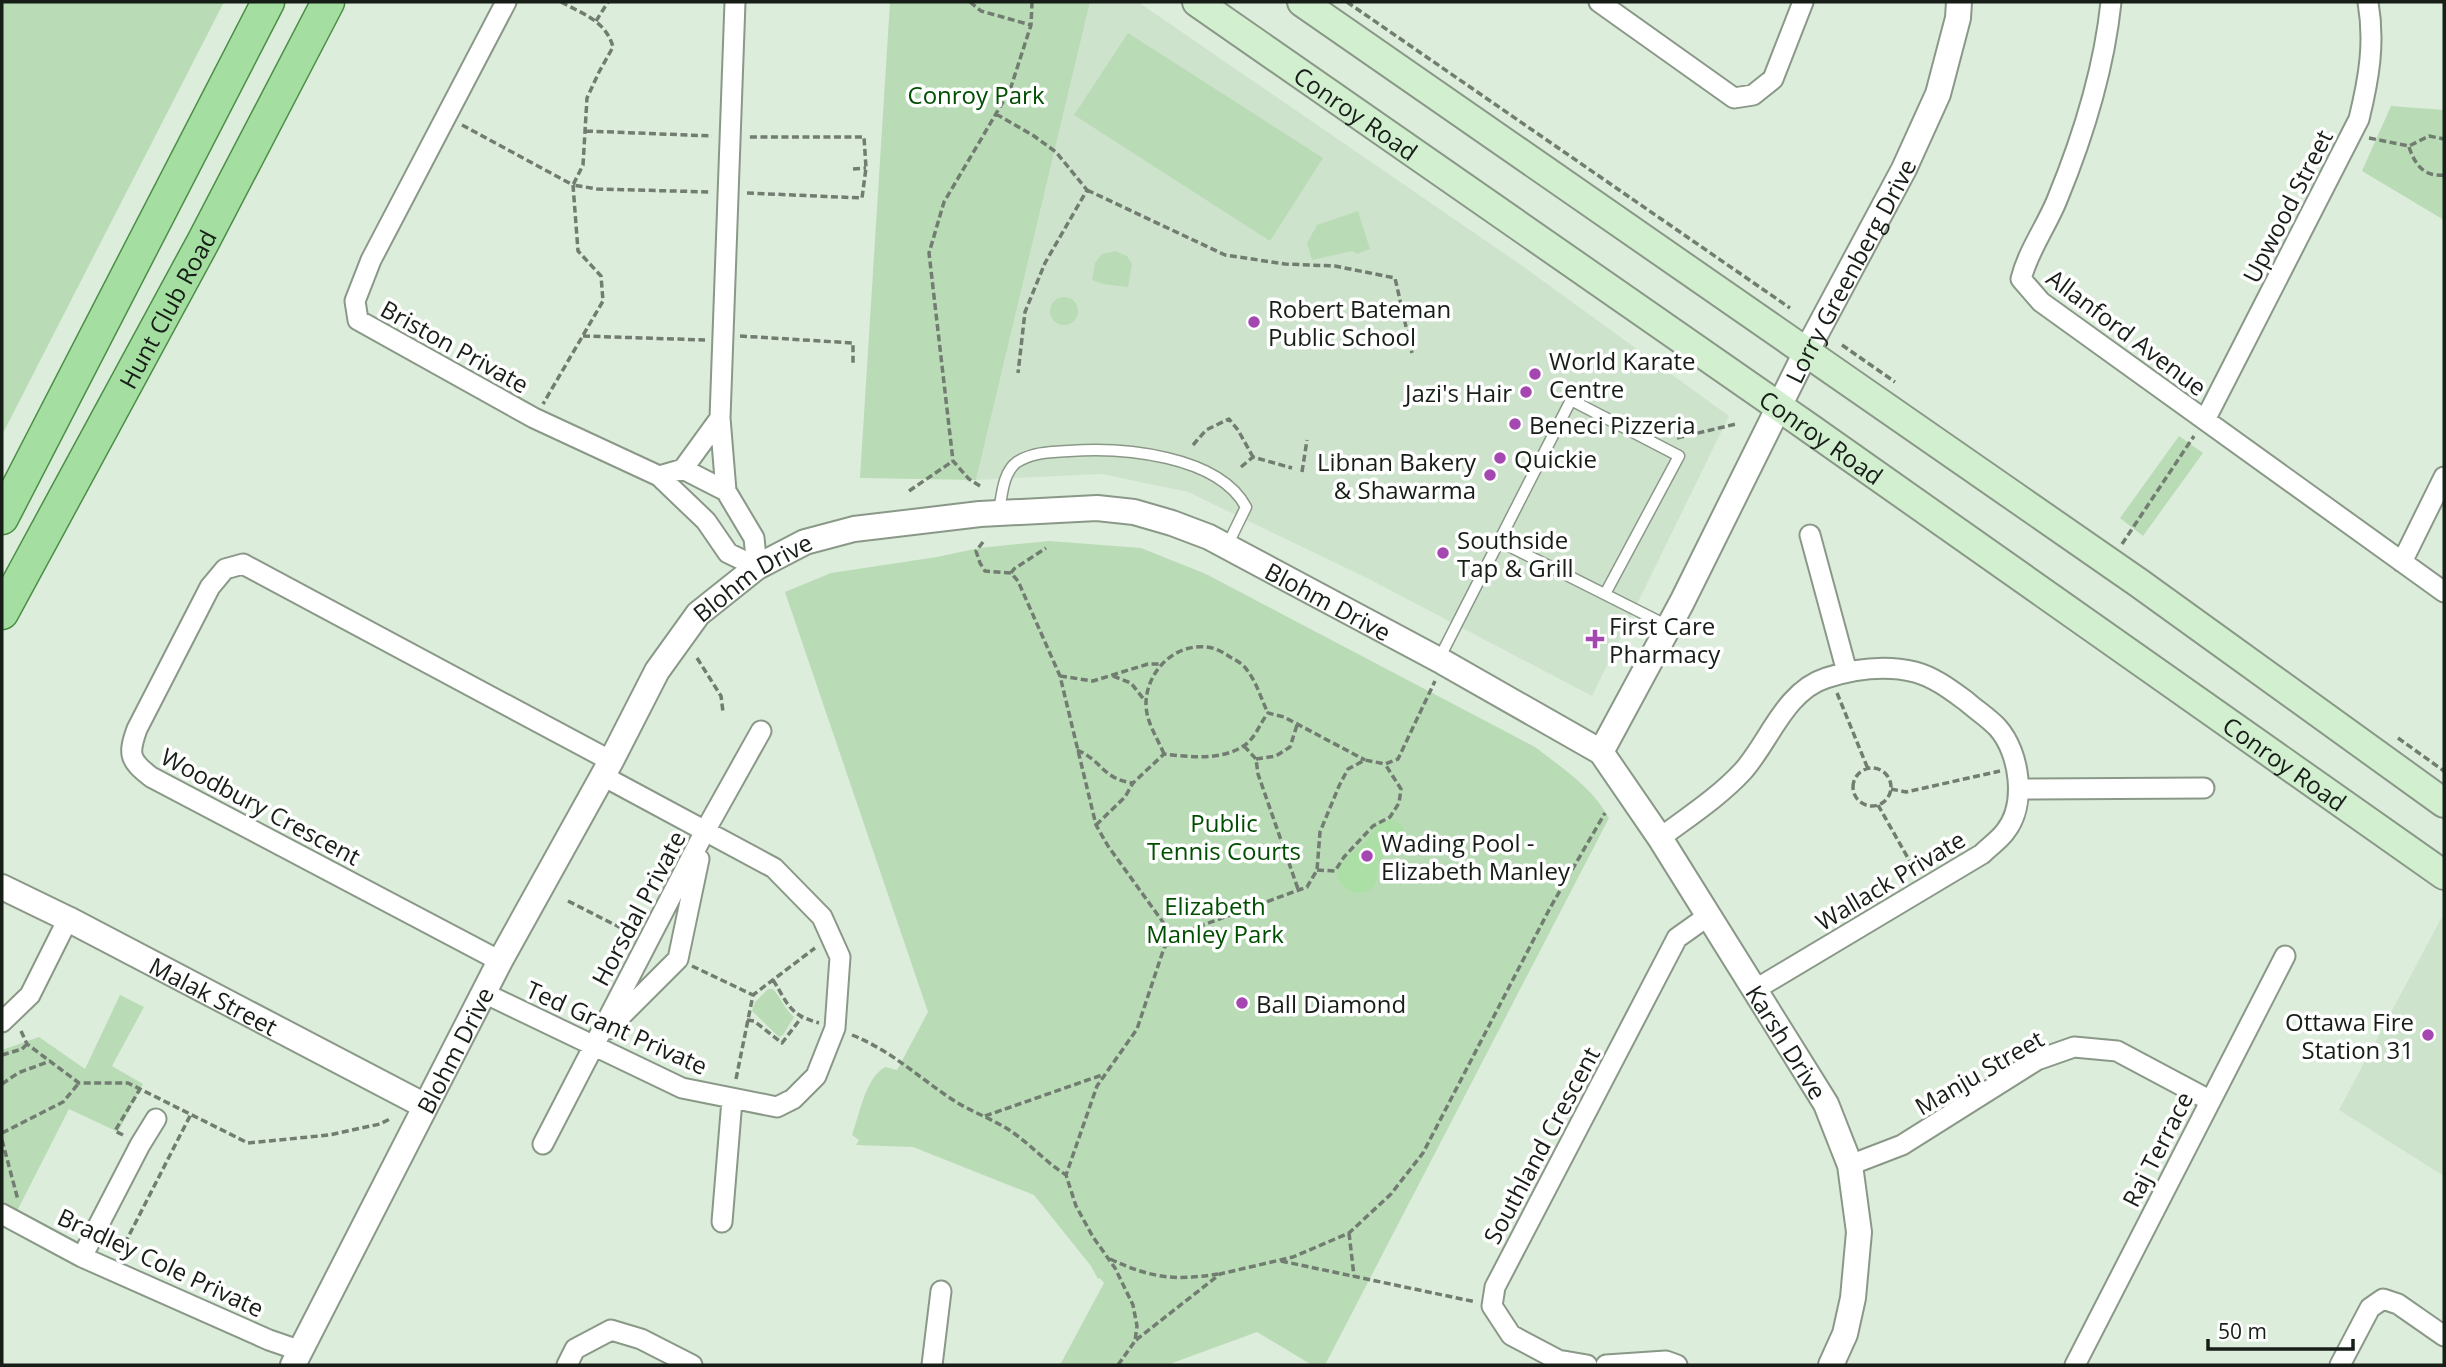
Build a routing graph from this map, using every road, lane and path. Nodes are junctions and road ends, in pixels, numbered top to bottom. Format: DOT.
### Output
graph roads {
  1 [pos="268,2"];
  2 [pos="328,2"];
  3 [pos="506,2"];
  4 [pos="561,2"];
  5 [pos="608,2"];
  6 [pos="735,2"];
  7 [pos="970,2"];
  8 [pos="1032,2"];
  9 [pos="1197,2"];
  10 [pos="1302,2"];
  11 [pos="1348,2"];
  12 [pos="1598,2"];
  13 [pos="1803,2"];
  14 [pos="1959,2"];
  15 [pos="2111,2"];
  16 [pos="2368,2"];
  17 [pos="596,21"];
  18 [pos="1031,25"];
  19 [pos="996,114"];
  20 [pos="446,117"];
  21 [pos="586,131"];
  22 [pos="2352,134"];
  23 [pos="730,137"];
  24 [pos="2444,139"];
  25 [pos="2409,146"];
  26 [pos="866,168"];
  27 [pos="853,169"];
  28 [pos="2444,175"];
  29 [pos="573,185"];
  30 [pos="1087,190"];
  31 [pos="729,192"];
  32 [pos="1790,308"];
  33 [pos="1806,352"];
  34 [pos="1412,353"];
  35 [pos="1018,373"];
  36 [pos="1778,408"];
  37 [pos="534,418"];
  38 [pos="720,418"];
  39 [pos="2205,421"];
  40 [pos="1736,424"];
  41 [pos="1307,439"];
  42 [pos="1655,443"];
  43 [pos="1193,445"];
  44 [pos="1253,457"];
  45 [pos="953,461"];
  46 [pos="1241,467"];
  47 [pos="1292,468"];
  48 [pos="683,469"];
  49 [pos="1303,472"];
  50 [pos="659,476"];
  51 [pos="2444,477"];
  52 [pos="980,486"];
  53 [pos="726,491"];
  54 [pos="909,491"];
  55 [pos="999,513"];
  56 [pos="2,519"];
  57 [pos="1810,535"];
  58 [pos="983,541"];
  59 [pos="1499,541"];
  60 [pos="2121,545"];
  61 [pos="1226,546"];
  62 [pos="1046,548"];
  63 [pos="2402,562"];
  64 [pos="757,567"];
  65 [pos="1012,573"];
  66 [pos="2444,592"];
  67 [pos="1605,594"];
  68 [pos="2,613"];
  69 [pos="1669,626"];
  70 [pos="697,658"];
  71 [pos="1441,660"];
  72 [pos="1162,664"];
  73 [pos="1839,674"];
  74 [pos="1111,675"];
  75 [pos="1060,676"];
  76 [pos="1146,702"];
  77 [pos="723,712"];
  78 [pos="1268,713"];
  79 [pos="1297,725"];
  80 [pos="761,731"];
  81 [pos="1244,746"];
  82 [pos="1077,750"];
  83 [pos="1601,752"];
  84 [pos="1164,754"];
  85 [pos="1256,759"];
  86 [pos="1365,760"];
  87 [pos="1385,764"];
  88 [pos="2015,767"];
  89 [pos="607,769"];
  90 [pos="1868,769"];
  91 [pos="1133,783"];
  92 [pos="1891,789"];
  93 [pos="2020,789"];
  94 [pos="2204,789"];
  95 [pos="2444,803"];
  96 [pos="1878,806"];
  97 [pos="1605,813"];
  98 [pos="1096,825"];
  99 [pos="705,831"];
  100 [pos="1660,838"];
  101 [pos="1317,870"];
  102 [pos="2444,875"];
  103 [pos="2,887"];
  104 [pos="1924,888"];
  105 [pos="1298,889"];
  106 [pos="568,901"];
  107 [pos="1708,916"];
  108 [pos="68,919"];
  109 [pos="831,936"];
  110 [pos="1173,936"];
  111 [pos="649,942"];
  112 [pos="2285,956"];
  113 [pos="678,959"];
  114 [pos="500,961"];
  115 [pos="773,980"];
  116 [pos="1756,989"];
  117 [pos="484,993"];
  118 [pos="753,995"];
  119 [pos="8,1017"];
  120 [pos="801,1018"];
  121 [pos="747,1020"];
  122 [pos="835,1028"];
  123 [pos="27,1044"];
  124 [pos="593,1045"];
  125 [pos="2,1055"];
  126 [pos="50,1061"];
  127 [pos="1104,1074"];
  128 [pos="79,1083"];
  129 [pos="2,1084"];
  130 [pos="140,1089"];
  131 [pos="732,1100"];
  132 [pos="2209,1100"];
  133 [pos="425,1106"];
  134 [pos="191,1114"];
  135 [pos="985,1116"];
  136 [pos="156,1119"];
  137 [pos="390,1119"];
  138 [pos="2,1133"];
  139 [pos="2,1140"];
  140 [pos="543,1144"];
  141 [pos="139,1145"];
  142 [pos="1850,1165"];
  143 [pos="1066,1175"];
  144 [pos="2,1214"];
  145 [pos="722,1222"];
  146 [pos="25,1225"];
  147 [pos="1349,1233"];
  148 [pos="82,1257"];
  149 [pos="1108,1258"];
  150 [pos="1279,1260"];
  151 [pos="111,1269"];
  152 [pos="1220,1273"];
  153 [pos="1354,1276"];
  154 [pos="941,1291"];
  155 [pos="1492,1306"];
  156 [pos="2444,1336"];
  157 [pos="1135,1341"];
  158 [pos="297,1358"];
  159 [pos="567,1365"];
  160 [pos="692,1365"];
  161 [pos="932,1365"];
  162 [pos="1118,1365"];
  163 [pos="1587,1365"];
  164 [pos="1606,1365"];
  165 [pos="1677,1365"];
  166 [pos="1831,1365"];
  167 [pos="2075,1365"];
  168 [pos="2340,1365"];
  1 -- 56 [label="main road, Hunt Club Road"];
  2 -- 68 [label="main road, Hunt Club Road"];
  3 -- 20 [label="street, Briston Private"];
  4 -- 17 [label="path"];
  5 -- 17 [label="path"];
  6 -- 23 [label="street"];
  7 -- 18 [label="path"];
  8 -- 18 [label="path"];
  9 -- 36 [label="main road, Conroy Road"];
  10 -- 33 [label="main road"];
  11 -- 32 [label="path"];
  12 -- 13 [label="street"];
  14 -- 33 [label="street, Lorry Greenberg Drive"];
  15 -- 39 [label="street, Allanford Avenue"];
  16 -- 22 [label="street, Upwood Street"];
  17 -- 21 [label="path"];
  18 -- 19 [label="path"];
  19 -- 30 [label="path"];
  19 -- 45 [label="path"];
  20 -- 29 [label="path"];
  20 -- 37 [label="street, Briston Private"];
  21 -- 23 [label="path"];
  21 -- 29 [label="path"];
  22 -- 25 [label="path"];
  22 -- 39 [label="street, Upwood Street"];
  23 -- 26 [label="path"];
  23 -- 31 [label="street"];
  24 -- 25 [label="path"];
  25 -- 28 [label="path"];
  26 -- 27 [label="path"];
  26 -- 31 [label="path"];
  29 -- 31 [label="path"];
  29 -- 37 [label="path"];
  30 -- 34 [label="path"];
  30 -- 35 [label="path"];
  31 -- 38 [label="street"];
  33 -- 36 [label="street, Lorry Greenberg Drive"];
  33 -- 95 [label="main road"];
  36 -- 69 [label="street, Lorry Greenberg Drive"];
  36 -- 102 [label="main road, Conroy Road"];
  37 -- 50 [label="street, Briston Private"];
  38 -- 48 [label="street"];
  38 -- 53 [label="street"];
  39 -- 60 [label="path"];
  39 -- 63 [label="street, Allanford Avenue"];
  40 -- 42 [label="path"];
  41 -- 49 [label="path"];
  42 -- 59 [label="lane"];
  42 -- 67 [label="lane"];
  43 -- 44 [label="path"];
  44 -- 46 [label="path"];
  44 -- 47 [label="path"];
  45 -- 52 [label="path"];
  45 -- 54 [label="path"];
  48 -- 50 [label="street"];
  48 -- 53 [label="street"];
  50 -- 64 [label="street, Briston Private"];
  51 -- 63 [label="street"];
  53 -- 64 [label="street"];
  55 -- 61 [label="street, Blohm Drive"];
  55 -- 61 [label="lane"];
  55 -- 64 [label="street, Blohm Drive"];
  57 -- 73 [label="street"];
  58 -- 65 [label="path"];
  59 -- 67 [label="lane"];
  59 -- 71 [label="lane"];
  61 -- 71 [label="street, Blohm Drive"];
  62 -- 65 [label="path"];
  63 -- 66 [label="street, Allanford Avenue"];
  64 -- 89 [label="street, Blohm Drive"];
  65 -- 75 [label="path"];
  67 -- 69 [label="lane"];
  69 -- 83 [label="street, Lorry Greenberg Drive"];
  70 -- 77 [label="path"];
  71 -- 83 [label="street, Blohm Drive"];
  71 -- 87 [label="path"];
  72 -- 74 [label="path"];
  72 -- 76 [label="path"];
  72 -- 78 [label="path"];
  73 -- 88 [label="street, Wallack Private"];
  73 -- 90 [label="path"];
  73 -- 100 [label="street, Wallack Private"];
  74 -- 75 [label="path"];
  74 -- 76 [label="path"];
  75 -- 82 [label="path"];
  76 -- 84 [label="path"];
  78 -- 79 [label="path"];
  78 -- 81 [label="path"];
  79 -- 85 [label="path"];
  79 -- 86 [label="path"];
  80 -- 99 [label="street, Horsdal Private"];
  81 -- 84 [label="path"];
  81 -- 85 [label="path"];
  82 -- 91 [label="path"];
  82 -- 98 [label="path"];
  83 -- 100 [label="street, Karsh Drive"];
  84 -- 91 [label="path"];
  85 -- 105 [label="path"];
  86 -- 87 [label="path"];
  86 -- 101 [label="path"];
  87 -- 101 [label="path"];
  88 -- 92 [label="path"];
  88 -- 93 [label="street, Wallack Private"];
  89 -- 99 [label="street, Ted Grant Private"];
  89 -- 114 [label="street, Blohm Drive"];
  89 -- 114 [label="street, Woodbury Crescent"];
  90 -- 92 [label="path"];
  90 -- 96 [label="path"];
  91 -- 98 [label="path"];
  92 -- 96 [label="path"];
  93 -- 94 [label="street"];
  93 -- 104 [label="street, Wallack Private"];
  96 -- 104 [label="path"];
  97 -- 147 [label="path"];
  98 -- 110 [label="path"];
  99 -- 109 [label="street, Ted Grant Private"];
  99 -- 111 [label="street, Horsdal Private"];
  99 -- 113 [label="street, Horsdal Private"];
  100 -- 107 [label="street, Karsh Drive"];
  101 -- 105 [label="path"];
  103 -- 108 [label="street, Malak Street"];
  104 -- 116 [label="street, Wallack Private"];
  105 -- 110 [label="path"];
  106 -- 111 [label="path"];
  107 -- 116 [label="street, Karsh Drive"];
  107 -- 155 [label="street, Southland Crescent"];
  108 -- 119 [label="street"];
  108 -- 133 [label="street, Malak Street"];
  109 -- 115 [label="path"];
  109 -- 122 [label="street, Ted Grant Private"];
  110 -- 127 [label="path"];
  111 -- 124 [label="street, Horsdal Private"];
  112 -- 132 [label="street, Raj Terrace"];
  113 -- 118 [label="path"];
  113 -- 124 [label="street, Horsdal Private"];
  114 -- 117 [label="street, Blohm Drive"];
  115 -- 118 [label="path"];
  115 -- 120 [label="path"];
  116 -- 142 [label="street, Karsh Drive"];
  117 -- 124 [label="street, Ted Grant Private"];
  117 -- 133 [label="street, Blohm Drive"];
  118 -- 121 [label="path"];
  119 -- 123 [label="path"];
  120 -- 121 [label="path"];
  120 -- 122 [label="path"];
  121 -- 131 [label="path"];
  122 -- 131 [label="street, Ted Grant Private"];
  122 -- 135 [label="path"];
  123 -- 125 [label="path"];
  123 -- 126 [label="path"];
  124 -- 131 [label="street, Ted Grant Private"];
  124 -- 140 [label="street, Horsdal Private"];
  126 -- 128 [label="path"];
  126 -- 129 [label="path"];
  127 -- 135 [label="path"];
  127 -- 143 [label="path"];
  128 -- 130 [label="path"];
  128 -- 138 [label="path"];
  130 -- 134 [label="path"];
  130 -- 141 [label="path"];
  131 -- 145 [label="street"];
  132 -- 142 [label="street, Manju Street"];
  132 -- 167 [label="street, Raj Terrace"];
  133 -- 158 [label="street, Blohm Drive"];
  134 -- 137 [label="path"];
  134 -- 151 [label="path"];
  135 -- 143 [label="path"];
  136 -- 141 [label="street"];
  139 -- 146 [label="path"];
  141 -- 148 [label="street"];
  142 -- 166 [label="street, Karsh Drive"];
  143 -- 149 [label="path"];
  144 -- 146 [label="street, Bradley Cole Private"];
  146 -- 148 [label="street, Bradley Cole Private"];
  147 -- 150 [label="path"];
  147 -- 153 [label="path"];
  148 -- 151 [label="street, Bradley Cole Private"];
  149 -- 152 [label="path"];
  149 -- 157 [label="path"];
  150 -- 152 [label="path"];
  150 -- 153 [label="path"];
  151 -- 158 [label="street, Bradley Cole Private"];
  152 -- 157 [label="path"];
  153 -- 155 [label="path"];
  154 -- 161 [label="street"];
  155 -- 163 [label="street"];
  156 -- 168 [label="street"];
  157 -- 162 [label="path"];
  159 -- 160 [label="street"];
  164 -- 165 [label="street"];
}
